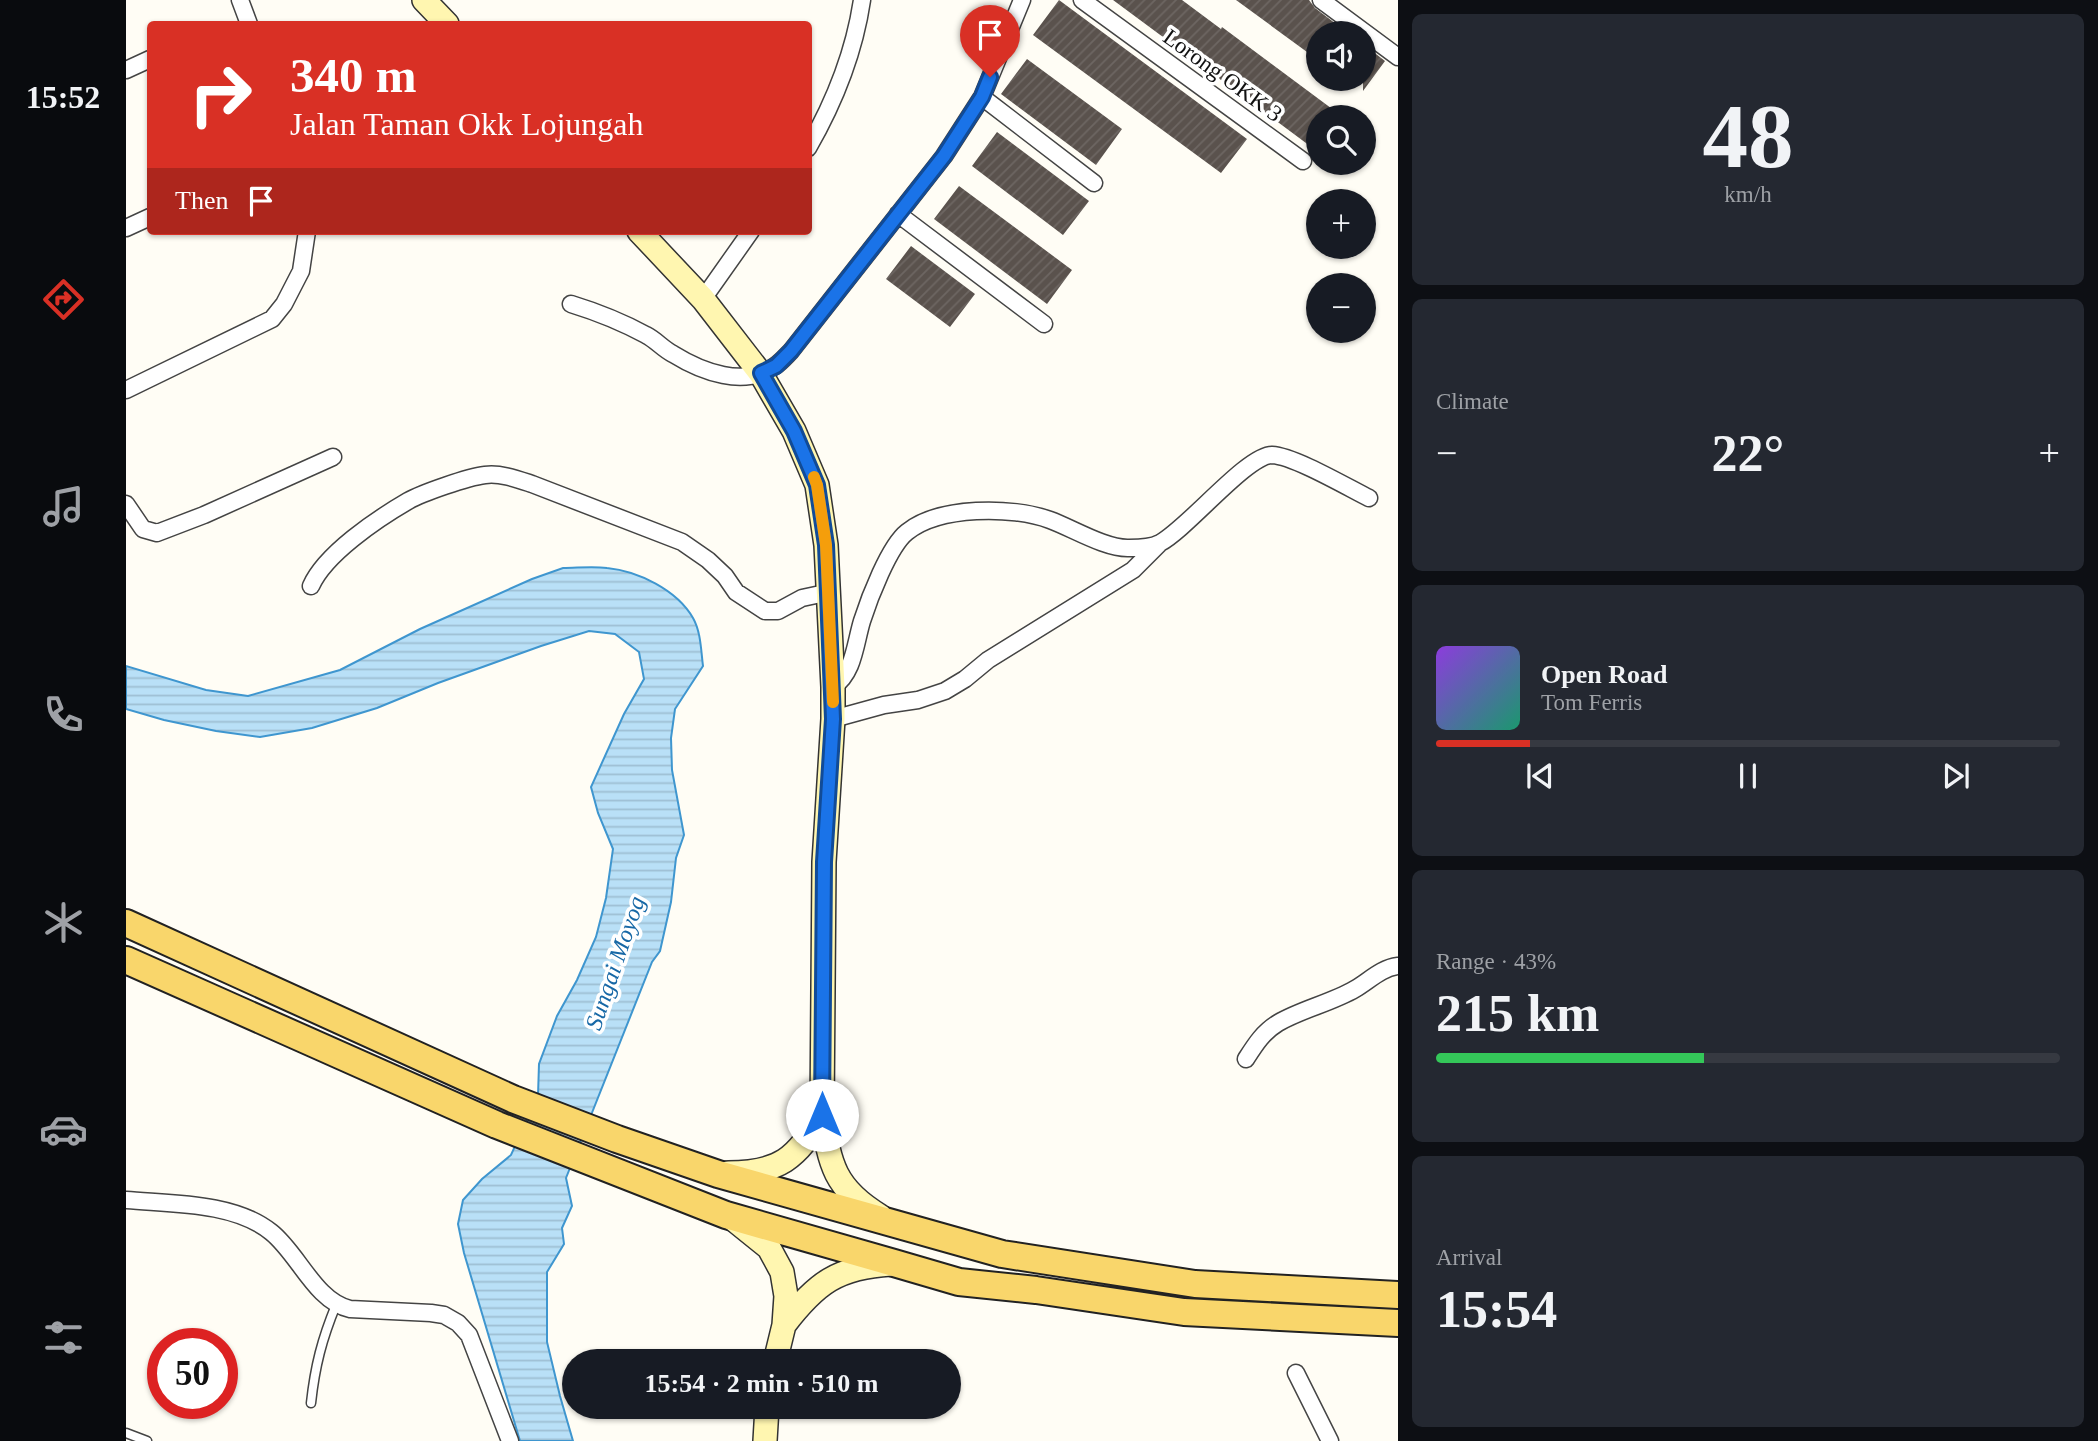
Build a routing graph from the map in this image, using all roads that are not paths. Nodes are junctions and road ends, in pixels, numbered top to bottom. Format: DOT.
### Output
graph roads {
  1 [pos="240,0"];
  2 [pos="424,0"];
  3 [pos="862,0"];
  4 [pos="1022,0"];
  5 [pos="1082,0"];
  6 [pos="1321,0"];
  7 [pos="248,21"];
  8 [pos="444,21"];
  9 [pos="1398,57"];
  10 [pos="147,60"];
  11 [pos="126,70"];
  12 [pos="982,97"];
  13 [pos="812,141"];
  14 [pos="1303,162"];
  15 [pos="1094,183"];
  16 [pos="898,214"];
  17 [pos="147,218"];
  18 [pos="126,228"];
  19 [pos="306,235"];
  20 [pos="643,235"];
  21 [pos="748,235"];
  22 [pos="703,299"];
  23 [pos="570,304"];
  24 [pos="1044,324"];
  25 [pos="761,373"];
  26 [pos="126,390"];
  27 [pos="333,457"];
  28 [pos="1369,498"];
  29 [pos="126,504"];
  30 [pos="1158,544"];
  31 [pos="311,586"];
  32 [pos="830,592"];
  33 [pos="833,687"];
  34 [pos="833,719"];
  35 [pos="126,923"];
  36 [pos="126,960"];
  37 [pos="1398,966"];
  38 [pos="1246,1059"];
  39 [pos="822,1115"];
  40 [pos="718,1174"];
  41 [pos="126,1200"];
  42 [pos="726,1215"];
  43 [pos="895,1225"];
  44 [pos="894,1264"];
  45 [pos="1398,1296"];
  46 [pos="336,1305"];
  47 [pos="1398,1323"];
  48 [pos="783,1325"];
  49 [pos="778,1349"];
  50 [pos="1296,1373"];
  51 [pos="311,1403"];
  52 [pos="766,1419"];
  53 [pos="126,1433"];
  54 [pos="147,1441"];
  55 [pos="510,1441"];
  56 [pos="765,1441"];
  57 [pos="1330,1441"];
  1 -- 7 [label="street"];
  2 -- 8 [label="main road"];
  3 -- 13 [label="street"];
  4 -- 12 [label="street"];
  5 -- 14 [label="street, Lorong OKK 3"];
  6 -- 9 [label="street"];
  10 -- 11 [label="street"];
  12 -- 15 [label="street"];
  12 -- 16 [label="street"];
  16 -- 24 [label="street"];
  16 -- 25 [label="street"];
  17 -- 18 [label="street"];
  19 -- 26 [label="street"];
  20 -- 22 [label="main road"];
  21 -- 22 [label="street"];
  22 -- 25 [label="main road"];
  23 -- 25 [label="street"];
  25 -- 32 [label="main road"];
  27 -- 29 [label="street"];
  28 -- 30 [label="street"];
  30 -- 33 [label="street"];
  30 -- 34 [label="street"];
  31 -- 32 [label="street"];
  32 -- 33 [label="main road"];
  33 -- 34 [label="main road"];
  34 -- 39 [label="main road"];
  35 -- 40 [label="main road"];
  36 -- 42 [label="main road"];
  37 -- 38 [label="street"];
  39 -- 40 [label="main road"];
  39 -- 43 [label="main road"];
  40 -- 43 [label="main road"];
  41 -- 46 [label="street"];
  42 -- 44 [label="main road"];
  42 -- 48 [label="main road"];
  43 -- 45 [label="main road"];
  44 -- 47 [label="main road"];
  44 -- 48 [label="main road"];
  46 -- 51 [label="lane"];
  46 -- 55 [label="street"];
  48 -- 49 [label="main road"];
  50 -- 57 [label="street"];
  52 -- 56 [label="main road"];
  53 -- 54 [label="lane"];
}
